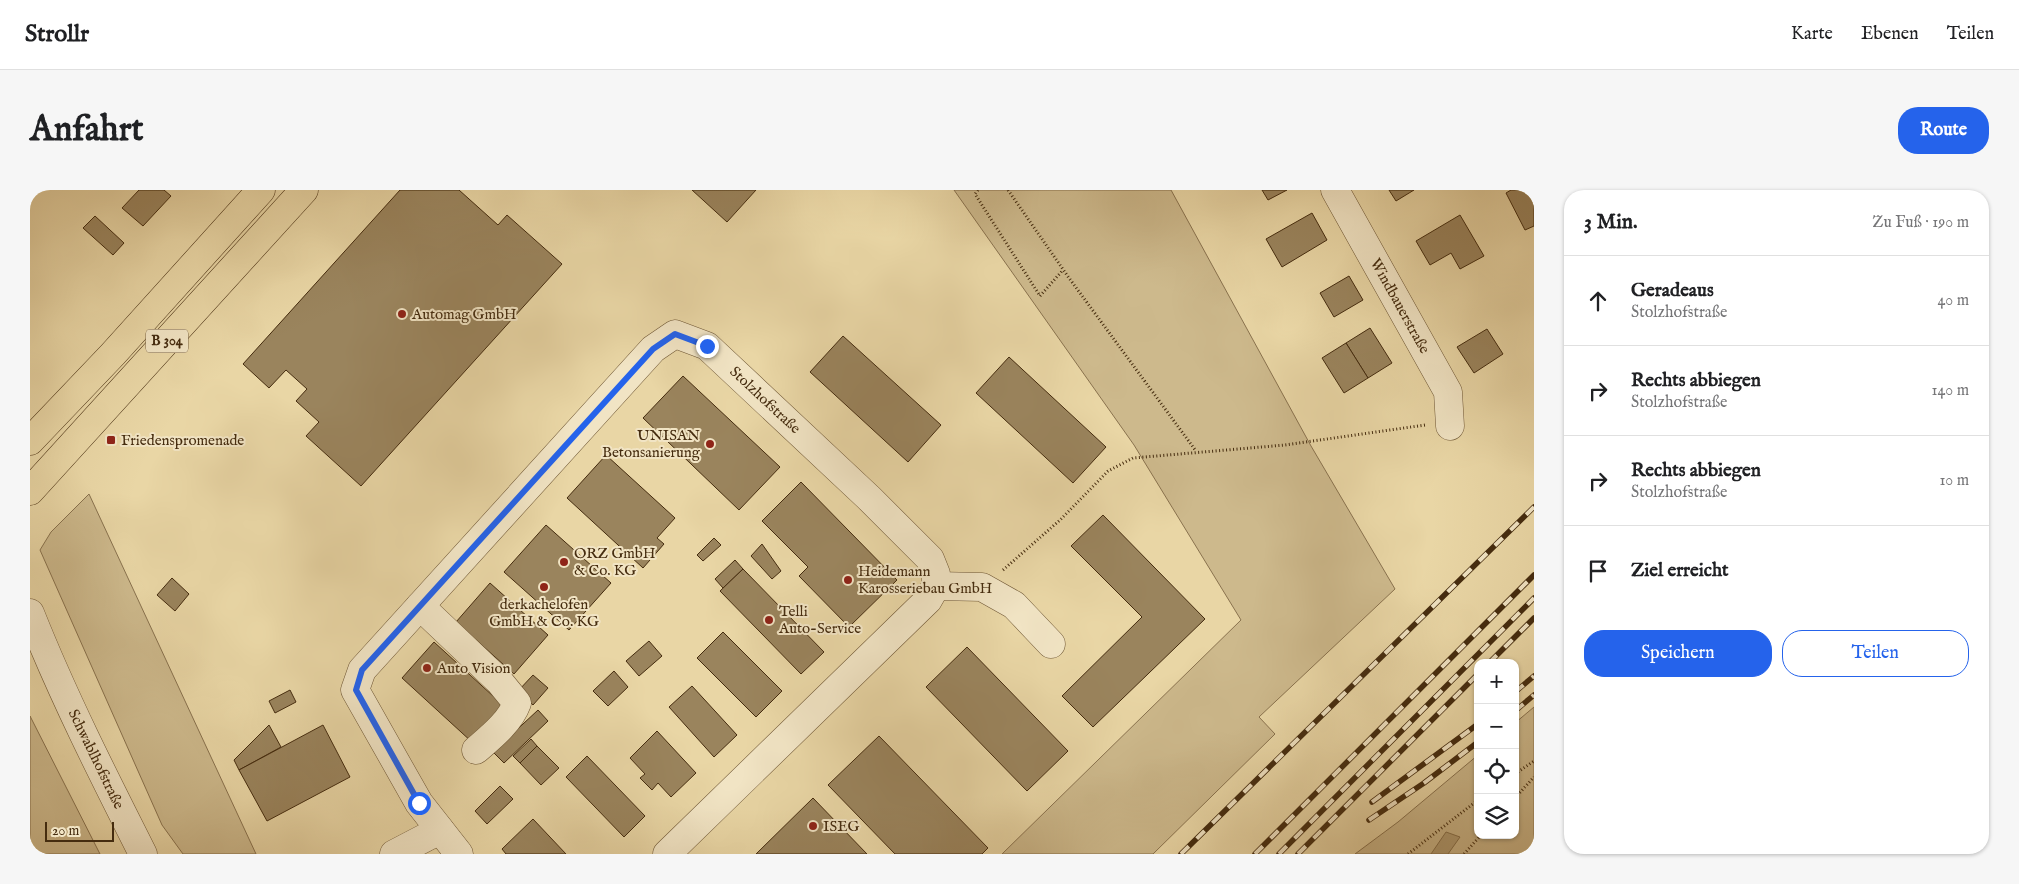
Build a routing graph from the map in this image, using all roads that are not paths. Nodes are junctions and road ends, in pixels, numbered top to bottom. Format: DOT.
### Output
graph roads {
  1 [pos="261,190"];
  2 [pos="304,190"];
  3 [pos="1335,190"];
  4 [pos="1450,426"];
  5 [pos="30,441"];
  6 [pos="30,491"];
  7 [pos="936,586"];
  8 [pos="420,606"];
  9 [pos="30,613"];
  10 [pos="30,644"];
  11 [pos="1051,644"];
  12 [pos="50,662"];
  13 [pos="476,750"];
  14 [pos="440,830"];
  15 [pos="143,854"];
  16 [pos="394,854"];
  17 [pos="459,854"];
  18 [pos="667,854"];
  1 -- 5 [label="main road, B 304"];
  2 -- 6 [label="main road, B 304"];
  3 -- 4 [label="street, Windbauerstraße"];
  7 -- 8 [label="street, Stolzhofstraße"];
  7 -- 11 [label="street"];
  7 -- 18 [label="street"];
  8 -- 13 [label="street"];
  8 -- 14 [label="street, Stolzhofstraße"];
  9 -- 12 [label="street, Schwablhofstraße"];
  10 -- 12 [label="street, Schwablhofstraße"];
  12 -- 15 [label="street, Schwablhofstraße"];
  14 -- 16 [label="street"];
  14 -- 17 [label="street, Stolzhofstraße"];
}
